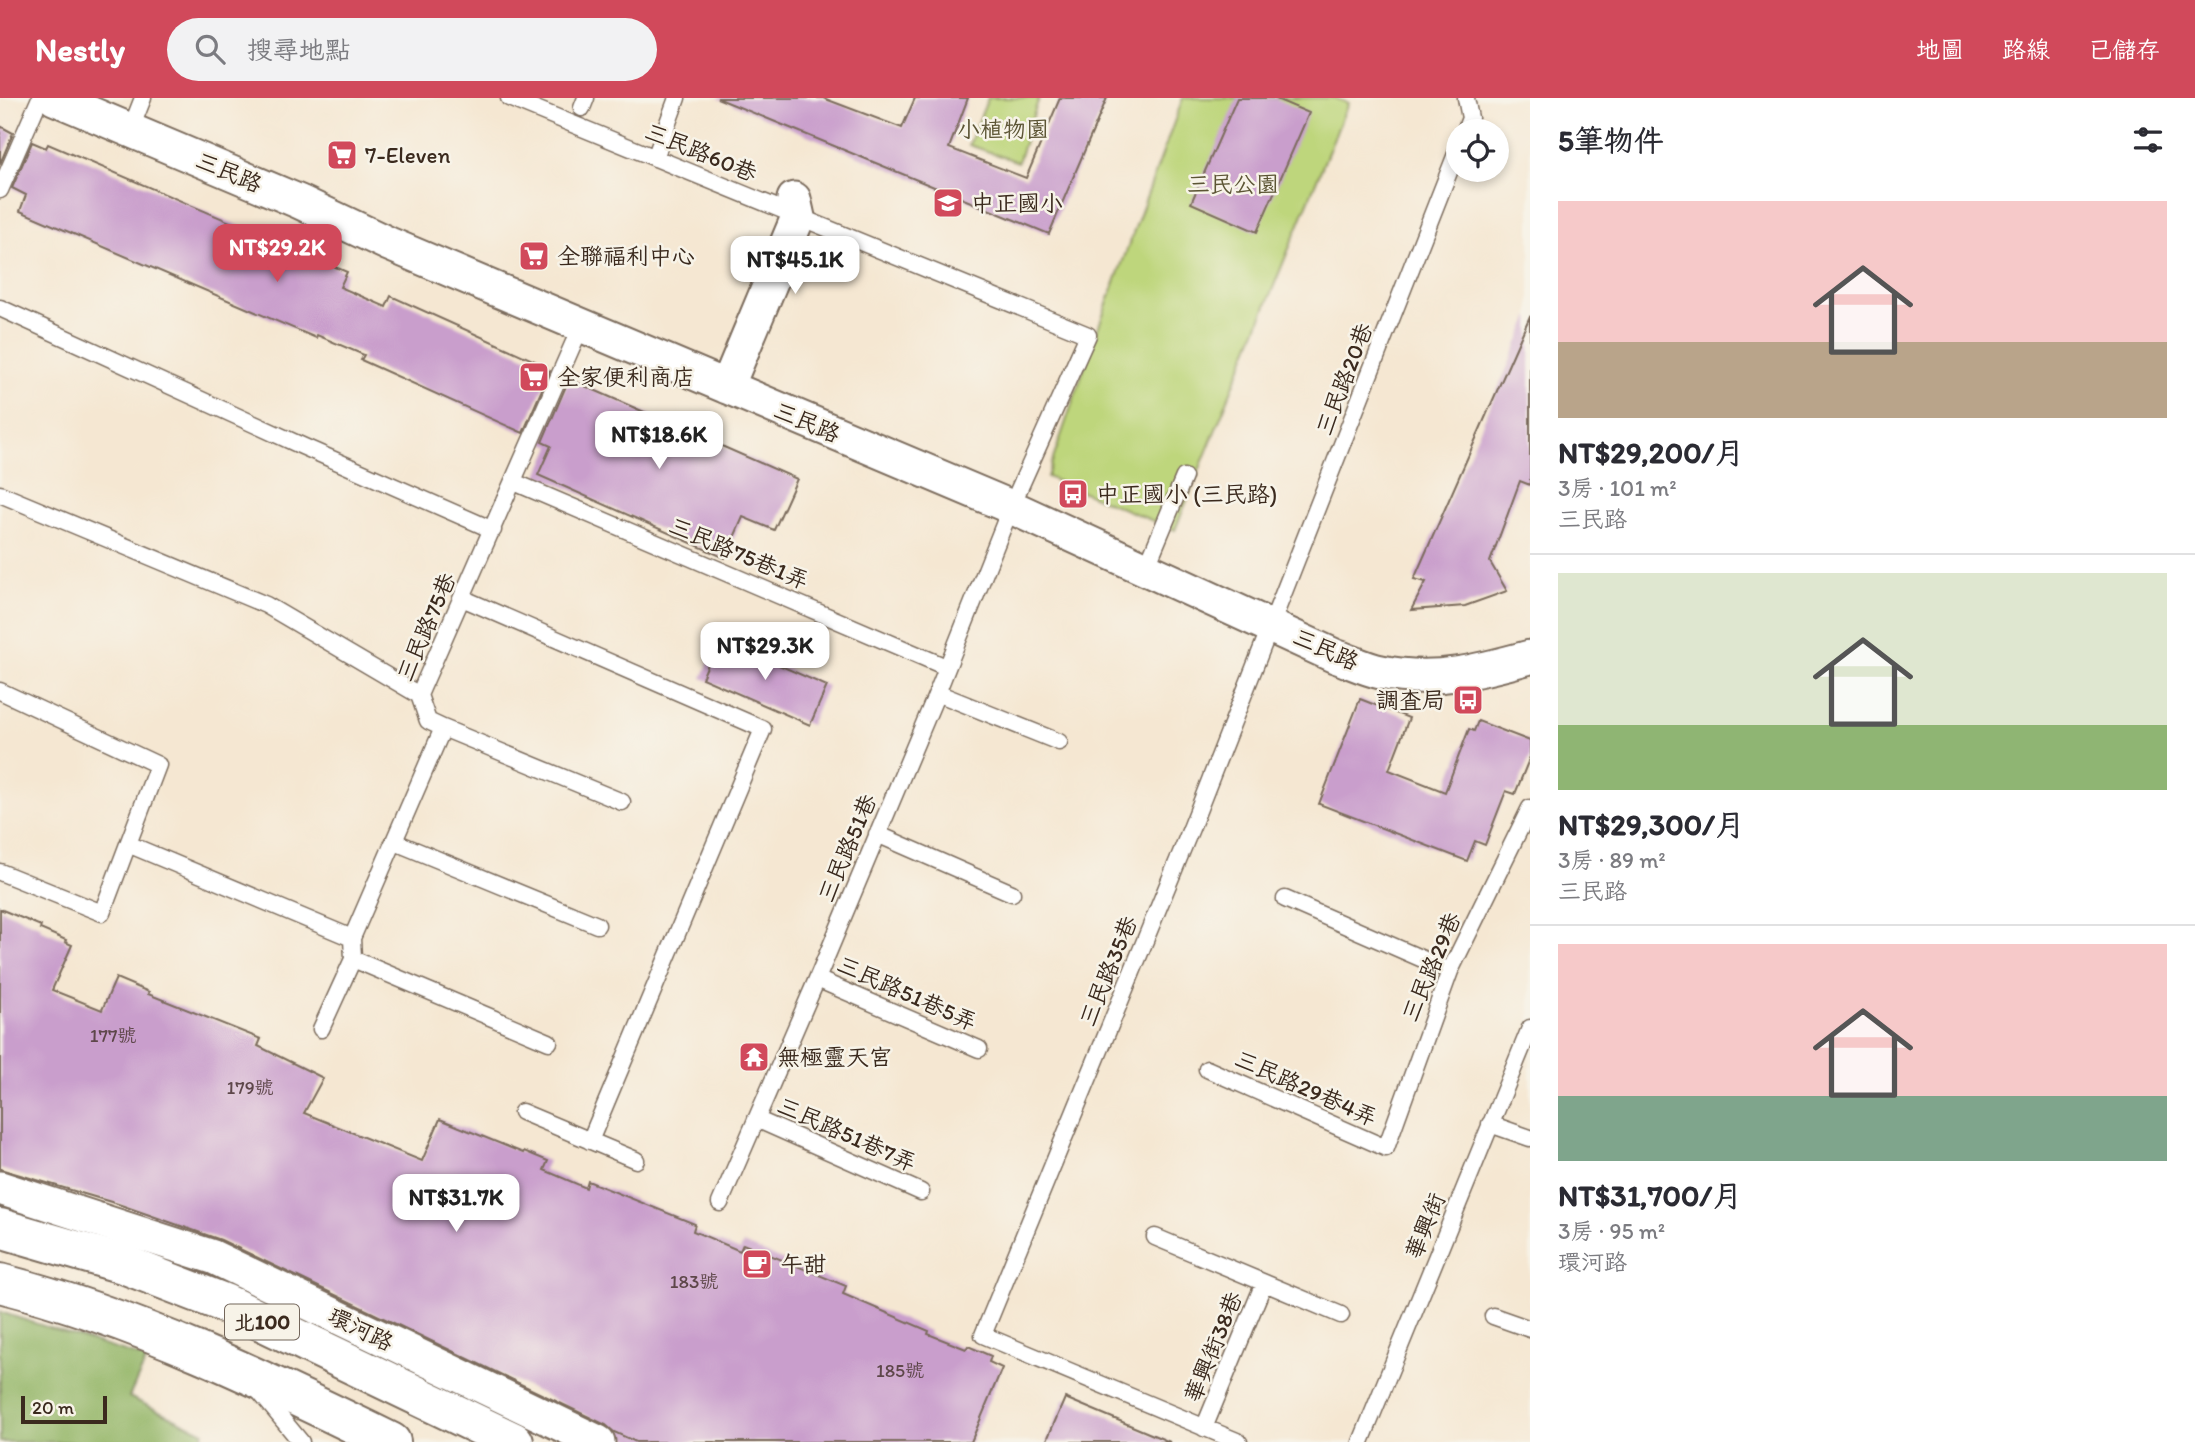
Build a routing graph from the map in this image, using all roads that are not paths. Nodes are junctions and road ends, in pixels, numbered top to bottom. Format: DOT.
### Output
graph roads {
  1 [pos="40,98"];
  2 [pos="54,98"];
  3 [pos="143,98"];
  4 [pos="509,98"];
  5 [pos="677,98"];
  6 [pos="1466,98"];
  7 [pos="1470,119"];
  8 [pos="130,131"];
  9 [pos="655,158"];
  10 [pos="1446,180"];
  11 [pos="0,190"];
  12 [pos="796,208"];
  13 [pos="0,308"];
  14 [pos="581,326"];
  15 [pos="727,387"];
  16 [pos="1184,477"];
  17 [pos="513,482"];
  18 [pos="0,494"];
  19 [pos="1011,508"];
  20 [pos="492,530"];
  21 [pos="1146,568"];
  22 [pos="462,598"];
  23 [pos="1272,625"];
  24 [pos="1530,657"];
  25 [pos="946,667"];
  26 [pos="0,691"];
  27 [pos="937,693"];
  28 [pos="419,695"];
  29 [pos="443,728"];
  30 [pos="1059,743"];
  31 [pos="622,802"];
  32 [pos="1530,808"];
  33 [pos="877,834"];
  34 [pos="395,842"];
  35 [pos="128,844"];
  36 [pos="0,872"];
  37 [pos="1012,893"];
  38 [pos="1285,899"];
  39 [pos="597,925"];
  40 [pos="352,938"];
  41 [pos="353,959"];
  42 [pos="1450,971"];
  43 [pos="817,979"];
  44 [pos="1530,1028"];
  45 [pos="321,1029"];
  46 [pos="549,1042"];
  47 [pos="979,1049"];
  48 [pos="1207,1069"];
  49 [pos="522,1112"];
  50 [pos="755,1119"];
  51 [pos="1490,1124"];
  52 [pos="1530,1138"];
  53 [pos="590,1141"];
  54 [pos="1387,1148"];
  55 [pos="636,1160"];
  56 [pos="0,1188"];
  57 [pos="921,1192"];
  58 [pos="719,1203"];
  59 [pos="0,1228"];
  60 [pos="1155,1237"];
  61 [pos="0,1283"];
  62 [pos="1264,1283"];
  63 [pos="1341,1315"];
  64 [pos="1493,1315"];
  65 [pos="1530,1329"];
  66 [pos="241,1369"];
  67 [pos="1205,1428"];
  68 [pos="301,1442"];
  69 [pos="391,1442"];
  70 [pos="514,1442"];
  71 [pos="598,1442"];
  72 [pos="1239,1442"];
  73 [pos="1361,1442"];
  1 -- 11 [label="lane"];
  2 -- 8 [label="street, 三民路"];
  3 -- 8 [label="lane"];
  4 -- 9 [label="lane, 三民路60巷"];
  5 -- 9 [label="lane"];
  6 -- 7 [label="lane"];
  8 -- 14 [label="street, 三民路"];
  9 -- 12 [label="lane, 三民路60巷"];
  10 -- 23 [label="lane, 三民路20巷"];
  12 -- 15 [label="street"];
  12 -- 19 [label="lane, 三民路60巷"];
  13 -- 20 [label="lane"];
  14 -- 15 [label="street, 三民路"];
  14 -- 17 [label="lane, 三民路75巷"];
  15 -- 19 [label="street, 三民路"];
  16 -- 21 [label="lane"];
  17 -- 20 [label="lane, 三民路75巷"];
  17 -- 25 [label="lane, 三民路75巷1弄"];
  18 -- 28 [label="lane"];
  19 -- 21 [label="street, 三民路"];
  19 -- 25 [label="lane, 三民路51巷"];
  20 -- 22 [label="lane, 三民路75巷"];
  21 -- 23 [label="street, 三民路"];
  22 -- 28 [label="lane, 三民路75巷"];
  22 -- 53 [label="lane"];
  23 -- 24 [label="street, 三民路"];
  23 -- 67 [label="lane, 三民路35巷"];
  25 -- 27 [label="lane, 三民路51巷"];
  26 -- 35 [label="lane"];
  27 -- 30 [label="lane"];
  27 -- 33 [label="lane, 三民路51巷"];
  28 -- 29 [label="lane, 三民路75巷"];
  29 -- 31 [label="lane"];
  29 -- 34 [label="lane"];
  32 -- 42 [label="lane, 三民路29巷"];
  33 -- 37 [label="lane"];
  33 -- 43 [label="lane, 三民路51巷"];
  34 -- 39 [label="lane"];
  34 -- 40 [label="lane"];
  35 -- 36 [label="lane"];
  35 -- 40 [label="lane"];
  38 -- 42 [label="lane"];
  40 -- 41 [label="lane"];
  41 -- 45 [label="lane"];
  41 -- 46 [label="lane"];
  42 -- 54 [label="lane, 三民路29巷"];
  43 -- 47 [label="lane, 三民路51巷5弄"];
  43 -- 50 [label="lane, 三民路51巷"];
  44 -- 51 [label="lane, 華興街"];
  48 -- 54 [label="lane, 三民路29巷4弄"];
  49 -- 53 [label="lane"];
  50 -- 57 [label="lane, 三民路51巷7弄"];
  50 -- 58 [label="lane, 三民路51巷"];
  51 -- 52 [label="lane"];
  51 -- 73 [label="lane, 華興街"];
  53 -- 55 [label="lane"];
  56 -- 71 [label="street, 環河路"];
  59 -- 70 [label="highway, 環河路 / 北100"];
  60 -- 62 [label="lane, 華興街38巷"];
  61 -- 66 [label="highway, 北100"];
  62 -- 63 [label="lane, 華興街38巷"];
  62 -- 67 [label="lane, 華興街38巷"];
  64 -- 65 [label="lane"];
  66 -- 68 [label="lane"];
  66 -- 69 [label="highway, 北100"];
  67 -- 72 [label="lane"];
}
